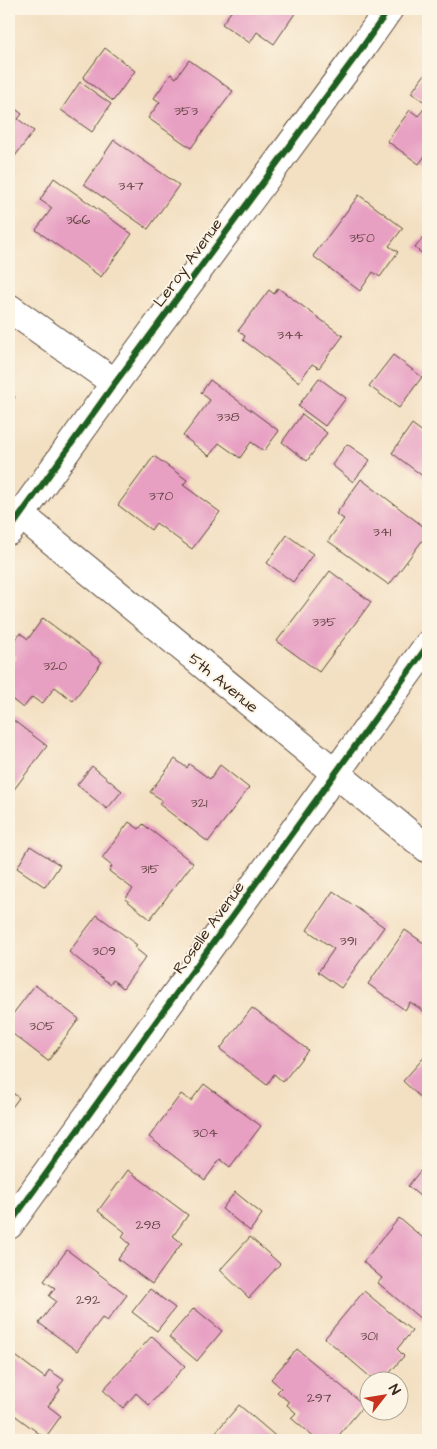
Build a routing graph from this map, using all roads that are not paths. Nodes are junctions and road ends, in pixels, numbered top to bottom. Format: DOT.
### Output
graph roads {
  1 [pos="388,9"];
  2 [pos="9,308"];
  3 [pos="115,383"];
  4 [pos="15,523"];
  5 [pos="428,645"];
  6 [pos="336,774"];
  7 [pos="428,849"];
  8 [pos="9,1225"];
  1 -- 3 [label="street, Leroy Avenue"];
  2 -- 3 [label="street"];
  3 -- 4 [label="street, Leroy Avenue"];
  4 -- 6 [label="street, 5th Avenue"];
  5 -- 6 [label="street, Roselle Avenue"];
  6 -- 7 [label="street, 5th Avenue"];
  6 -- 8 [label="street, Roselle Avenue"];
}
